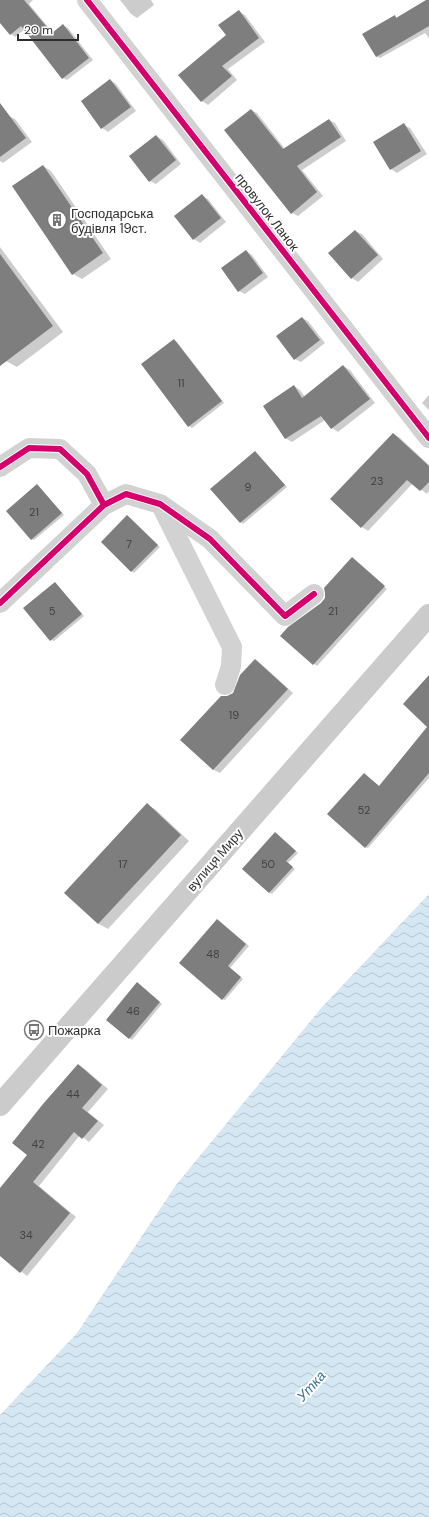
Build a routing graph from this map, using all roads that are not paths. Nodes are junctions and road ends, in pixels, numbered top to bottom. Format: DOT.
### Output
graph roads {
  1 [pos="87,0"];
  2 [pos="429,438"];
  3 [pos="0,467"];
  4 [pos="104,504"];
  5 [pos="160,504"];
  6 [pos="314,594"];
  7 [pos="0,603"];
  8 [pos="429,615"];
  9 [pos="225,686"];
  10 [pos="0,1105"];
  1 -- 2 [label="street, провулок Ланок"];
  3 -- 4 [label="street"];
  4 -- 5 [label="street"];
  4 -- 7 [label="street"];
  5 -- 6 [label="street"];
  5 -- 9 [label="street"];
  8 -- 10 [label="main road, вулиця Миру"];
}
